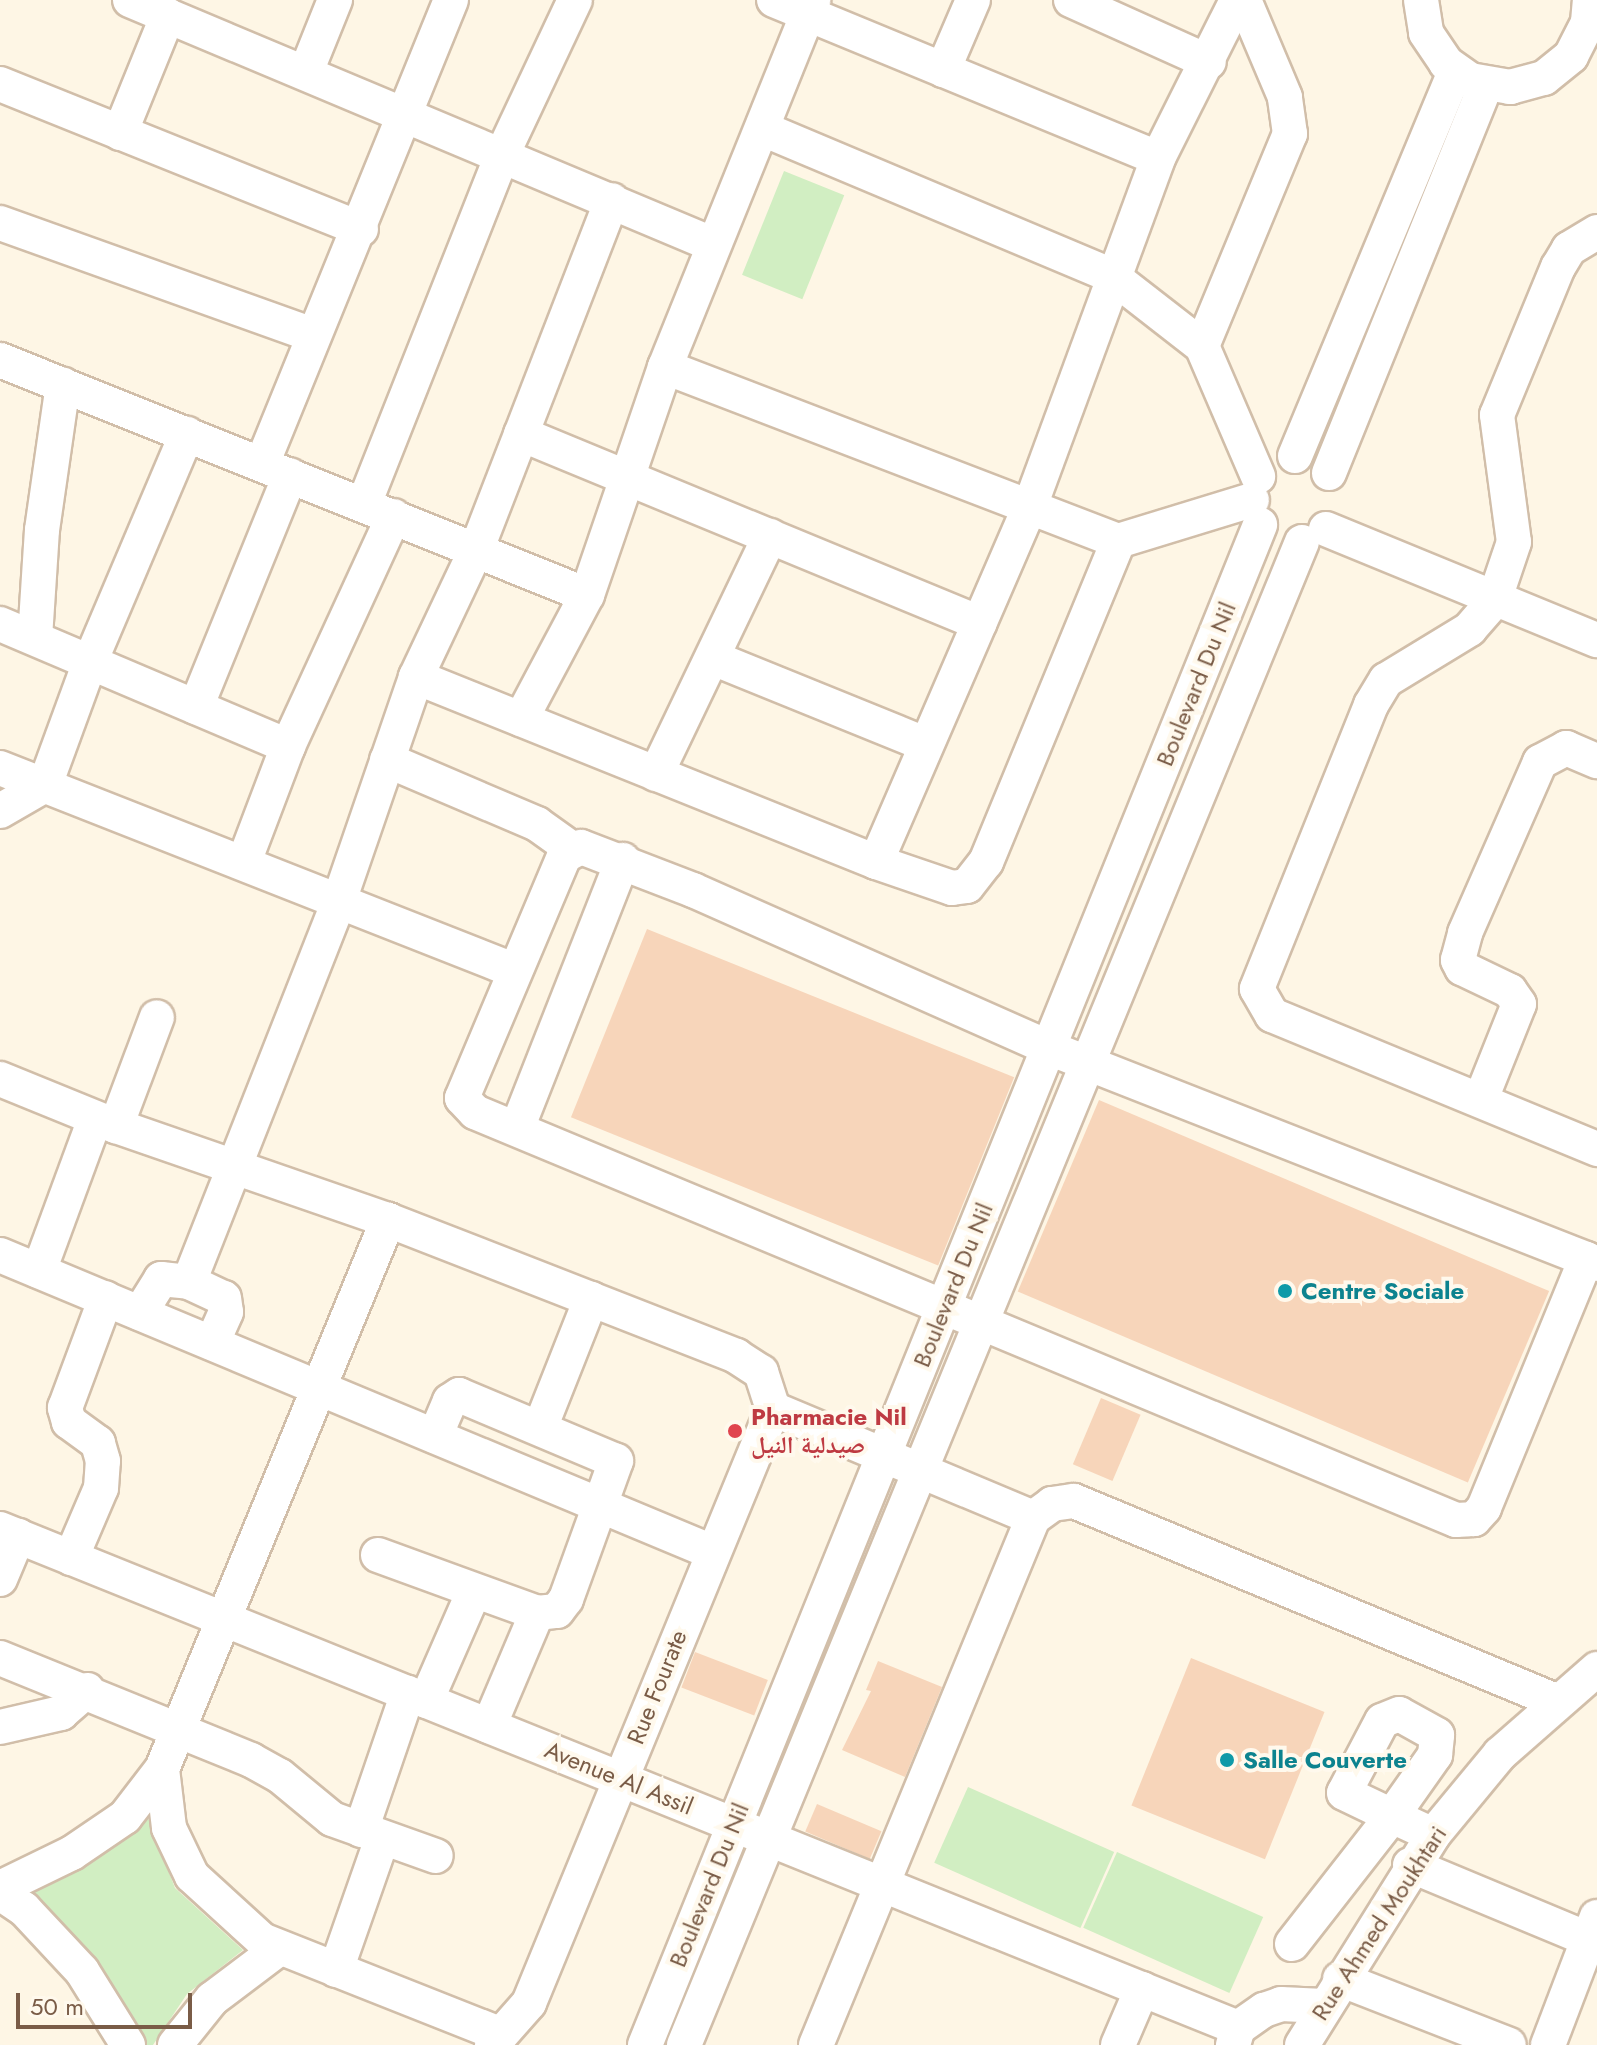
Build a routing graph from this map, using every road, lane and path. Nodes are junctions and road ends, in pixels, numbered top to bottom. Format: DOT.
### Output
graph roads {
  1 [pos="130,0"];
  2 [pos="335,0"];
  3 [pos="451,0"];
  4 [pos="575,0"];
  5 [pos="774,0"];
  6 [pos="973,0"];
  7 [pos="1071,0"];
  8 [pos="1237,0"];
  9 [pos="1244,0"];
  10 [pos="1421,0"];
  11 [pos="810,7"];
  12 [pos="189,13"];
  13 [pos="1592,15"];
  14 [pos="1209,62"];
  15 [pos="943,70"];
  16 [pos="1455,71"];
  17 [pos="306,72"];
  18 [pos="0,84"];
  19 [pos="1486,85"];
  20 [pos="406,114"];
  21 [pos="763,129"];
  22 [pos="120,133"];
  23 [pos="502,155"];
  24 [pos="1158,158"];
  25 [pos="612,200"];
  26 [pos="0,223"];
  27 [pos="361,229"];
  28 [pos="1597,232"];
  29 [pos="712,244"];
  30 [pos="1112,276"];
  31 [pos="312,335"];
  32 [pos="1202,346"];
  33 [pos="0,360"];
  34 [pos="665,367"];
  35 [pos="63,385"];
  36 [pos="187,434"];
  37 [pos="521,434"];
  38 [pos="1295,456"];
  39 [pos="276,470"];
  40 [pos="1329,473"];
  41 [pos="627,476"];
  42 [pos="1257,500"];
  43 [pos="1029,509"];
  44 [pos="379,510"];
  45 [pos="1314,535"];
  46 [pos="770,536"];
  47 [pos="1118,541"];
  48 [pos="477,548"];
  49 [pos="587,595"];
  50 [pos="1494,601"];
  51 [pos="980,623"];
  52 [pos="0,624"];
  53 [pos="35,638"];
  54 [pos="1597,640"];
  55 [pos="713,658"];
  56 [pos="90,662"];
  57 [pos="416,677"];
  58 [pos="196,707"];
  59 [pos="521,719"];
  60 [pos="925,744"];
  61 [pos="288,746"];
  62 [pos="387,760"];
  63 [pos="1597,761"];
  64 [pos="0,768"];
  65 [pos="656,774"];
  66 [pos="45,785"];
  67 [pos="0,811"];
  68 [pos="572,849"];
  69 [pos="623,860"];
  70 [pos="244,862"];
  71 [pos="876,862"];
  72 [pos="339,901"];
  73 [pos="513,970"];
  74 [pos="157,1017"];
  75 [pos="1049,1048"];
  76 [pos="1087,1063"];
  77 [pos="0,1079"];
  78 [pos="1481,1099"];
  79 [pos="106,1123"];
  80 [pos="518,1126"];
  81 [pos="1597,1149"];
  82 [pos="235,1167"];
  83 [pos="388,1220"];
  84 [pos="0,1255"];
  85 [pos="1591,1261"];
  86 [pos="39,1271"];
  87 [pos="189,1282"];
  88 [pos="106,1298"];
  89 [pos="591,1299"];
  90 [pos="944,1309"];
  91 [pos="140,1313"];
  92 [pos="980,1324"];
  93 [pos="212,1343"];
  94 [pos="321,1388"];
  95 [pos="773,1409"];
  96 [pos="540,1428"];
  97 [pos="435,1436"];
  98 [pos="881,1456"];
  99 [pos="920,1472"];
  100 [pos="597,1503"];
  101 [pos="1033,1518"];
  102 [pos="9,1532"];
  103 [pos="712,1552"];
  104 [pos="378,1555"];
  105 [pos="71,1558"];
  106 [pos="0,1579"];
  107 [pos="474,1591"];
  108 [pos="537,1613"];
  109 [pos="224,1619"];
  110 [pos="0,1658"];
  111 [pos="1597,1669"];
  112 [pos="87,1690"];
  113 [pos="417,1697"];
  114 [pos="1556,1701"];
  115 [pos="489,1726"];
  116 [pos="0,1727"];
  117 [pos="177,1732"];
  118 [pos="162,1769"];
  119 [pos="622,1779"];
  120 [pos="733,1824"];
  121 [pos="371,1835"];
  122 [pos="1433,1835"];
  123 [pos="770,1839"];
  124 [pos="436,1856"];
  125 [pos="1410,1865"];
  126 [pos="882,1884"];
  127 [pos="0,1891"];
  128 [pos="1592,1928"];
  129 [pos="1292,1944"];
  130 [pos="277,1950"];
  131 [pos="336,1970"];
  132 [pos="1142,1989"];
  133 [pos="1332,1993"];
  134 [pos="1235,2037"];
  135 [pos="496,2039"];
  136 [pos="128,2045"];
  137 [pos="175,2045"];
  138 [pos="645,2045"];
  139 [pos="684,2045"];
  140 [pos="816,2045"];
  141 [pos="1118,2045"];
  142 [pos="1302,2045"];
  143 [pos="1509,2045"];
  144 [pos="1548,2045"];
  1 -- 12 [label="street"];
  2 -- 17 [label="street"];
  3 -- 20 [label="street"];
  4 -- 23 [label="street"];
  5 -- 11 [label="street"];
  6 -- 15 [label="street"];
  7 -- 14 [label="street"];
  8 -- 14 [label="street"];
  9 -- 32 [label="street"];
  10 -- 16 [label="street"];
  11 -- 15 [label="street"];
  11 -- 21 [label="street"];
  12 -- 17 [label="street"];
  12 -- 22 [label="street"];
  13 -- 19 [label="street"];
  14 -- 24 [label="street"];
  15 -- 24 [label="street"];
  16 -- 19 [label="street"];
  16 -- 38 [label="street"];
  17 -- 20 [label="street"];
  18 -- 22 [label="street"];
  19 -- 40 [label="street"];
  20 -- 23 [label="street"];
  20 -- 27 [label="street"];
  21 -- 29 [label="street"];
  21 -- 30 [label="street"];
  22 -- 27 [label="street"];
  23 -- 25 [label="street"];
  23 -- 44 [label="street"];
  24 -- 30 [label="street"];
  25 -- 29 [label="street"];
  25 -- 37 [label="street"];
  26 -- 31 [label="street"];
  27 -- 31 [label="street"];
  28 -- 50 [label="street"];
  29 -- 34 [label="street"];
  30 -- 32 [label="street"];
  30 -- 43 [label="street"];
  31 -- 39 [label="street"];
  32 -- 42 [label="street"];
  33 -- 35 [label="street"];
  34 -- 41 [label="street"];
  34 -- 43 [label="street"];
  35 -- 36 [label="street"];
  35 -- 53 [label="street"];
  36 -- 39 [label="street"];
  36 -- 56 [label="street"];
  37 -- 41 [label="street"];
  37 -- 48 [label="street"];
  38 -- 40 [label="street"];
  38 -- 42 [label="street"];
  39 -- 44 [label="street"];
  39 -- 58 [label="street"];
  40 -- 45 [label="street"];
  41 -- 46 [label="street"];
  41 -- 49 [label="street"];
  42 -- 45 [label="street"];
  42 -- 47 [label="street"];
  42 -- 75 [label="street, Boulevard Du Nil"];
  43 -- 47 [label="street"];
  43 -- 51 [label="street"];
  44 -- 48 [label="street"];
  44 -- 61 [label="street"];
  45 -- 50 [label="street"];
  45 -- 76 [label="street, Boulevard Du Nil"];
  46 -- 51 [label="street"];
  46 -- 55 [label="street"];
  47 -- 71 [label="street"];
  48 -- 49 [label="street"];
  48 -- 57 [label="street"];
  49 -- 59 [label="street"];
  50 -- 54 [label="street"];
  50 -- 78 [label="street"];
  51 -- 60 [label="street"];
  52 -- 53 [label="street"];
  53 -- 56 [label="street"];
  55 -- 60 [label="street"];
  55 -- 65 [label="street"];
  56 -- 58 [label="street"];
  56 -- 66 [label="street"];
  57 -- 59 [label="street"];
  57 -- 62 [label="street"];
  58 -- 61 [label="street"];
  59 -- 65 [label="street"];
  60 -- 71 [label="street"];
  61 -- 70 [label="street"];
  62 -- 68 [label="street"];
  62 -- 72 [label="street"];
  63 -- 78 [label="street"];
  64 -- 66 [label="street"];
  65 -- 71 [label="street"];
  66 -- 67 [label="street"];
  66 -- 70 [label="street"];
  68 -- 69 [label="street"];
  68 -- 73 [label="street"];
  69 -- 75 [label="street"];
  69 -- 80 [label="street"];
  70 -- 72 [label="street"];
  72 -- 73 [label="street"];
  72 -- 82 [label="street"];
  73 -- 80 [label="street"];
  74 -- 79 [label="street"];
  75 -- 76 [label="street"];
  75 -- 90 [label="street, Boulevard Du Nil"];
  76 -- 85 [label="street"];
  76 -- 92 [label="street, Boulevard Du Nil"];
  77 -- 79 [label="street"];
  78 -- 81 [label="street"];
  79 -- 82 [label="street"];
  79 -- 86 [label="street"];
  80 -- 90 [label="street"];
  82 -- 83 [label="street"];
  82 -- 87 [label="street"];
  83 -- 89 [label="street"];
  83 -- 94 [label="street"];
  84 -- 86 [label="street"];
  85 -- 92 [label="street"];
  86 -- 88 [label="street"];
  87 -- 91 [label="street"];
  87 -- 93 [label="street"];
  88 -- 91 [label="street"];
  88 -- 105 [label="street"];
  89 -- 95 [label="street"];
  89 -- 96 [label="street"];
  90 -- 92 [label="street"];
  90 -- 98 [label="street, Boulevard Du Nil"];
  91 -- 93 [label="street"];
  92 -- 99 [label="street, Boulevard Du Nil"];
  93 -- 94 [label="street"];
  94 -- 97 [label="street"];
  94 -- 109 [label="street"];
  95 -- 98 [label="street"];
  95 -- 103 [label="street, Rue Fourate"];
  96 -- 97 [label="street"];
  96 -- 100 [label="street"];
  97 -- 100 [label="street"];
  98 -- 99 [label="street"];
  98 -- 120 [label="street, Boulevard Du Nil"];
  99 -- 101 [label="street"];
  99 -- 123 [label="street, Boulevard Du Nil"];
  100 -- 103 [label="street"];
  100 -- 108 [label="street"];
  101 -- 114 [label="street"];
  101 -- 126 [label="street"];
  102 -- 105 [label="street, Avenue Al Assil"];
  102 -- 106 [label="street"];
  103 -- 119 [label="street, Rue Fourate"];
  104 -- 107 [label="street"];
  105 -- 109 [label="street, Avenue Al Assil"];
  107 -- 108 [label="street"];
  107 -- 113 [label="street"];
  108 -- 115 [label="street"];
  109 -- 113 [label="street, Avenue Al Assil"];
  109 -- 117 [label="street"];
  110 -- 112 [label="street"];
  111 -- 114 [label="street, Rue Ahmed Moukhtari"];
  112 -- 116 [label="street"];
  112 -- 117 [label="street"];
  113 -- 115 [label="street, Avenue Al Assil"];
  113 -- 121 [label="street"];
  114 -- 122 [label="street, Rue Ahmed Moukhtari"];
  115 -- 119 [label="street, Avenue Al Assil"];
  117 -- 118 [label="street"];
  117 -- 121 [label="street"];
  118 -- 127 [label="street"];
  118 -- 130 [label="street"];
  119 -- 120 [label="street, Avenue Al Assil"];
  119 -- 135 [label="street, Rue Fourate"];
  120 -- 123 [label="street, Avenue Al Assil"];
  120 -- 138 [label="street, Boulevard Du Nil"];
  121 -- 124 [label="street"];
  121 -- 131 [label="street"];
  122 -- 125 [label="street, Rue Ahmed Moukhtari"];
  122 -- 129 [label="street"];
  123 -- 126 [label="street, Avenue Al Assil"];
  123 -- 139 [label="street, Boulevard Du Nil"];
  125 -- 128 [label="street"];
  125 -- 133 [label="street, Rue Ahmed Moukhtari"];
  126 -- 132 [label="street, Avenue Al Assil"];
  126 -- 140 [label="street"];
  127 -- 136 [label="street"];
  128 -- 144 [label="street"];
  130 -- 131 [label="street"];
  130 -- 137 [label="street"];
  131 -- 135 [label="street"];
  132 -- 134 [label="street, Avenue Al Assil"];
  132 -- 141 [label="street"];
  133 -- 134 [label="street, Avenue Al Assil"];
  133 -- 142 [label="street, Rue Ahmed Moukhtari"];
  133 -- 143 [label="street, Avenue Al Assil"];
}
